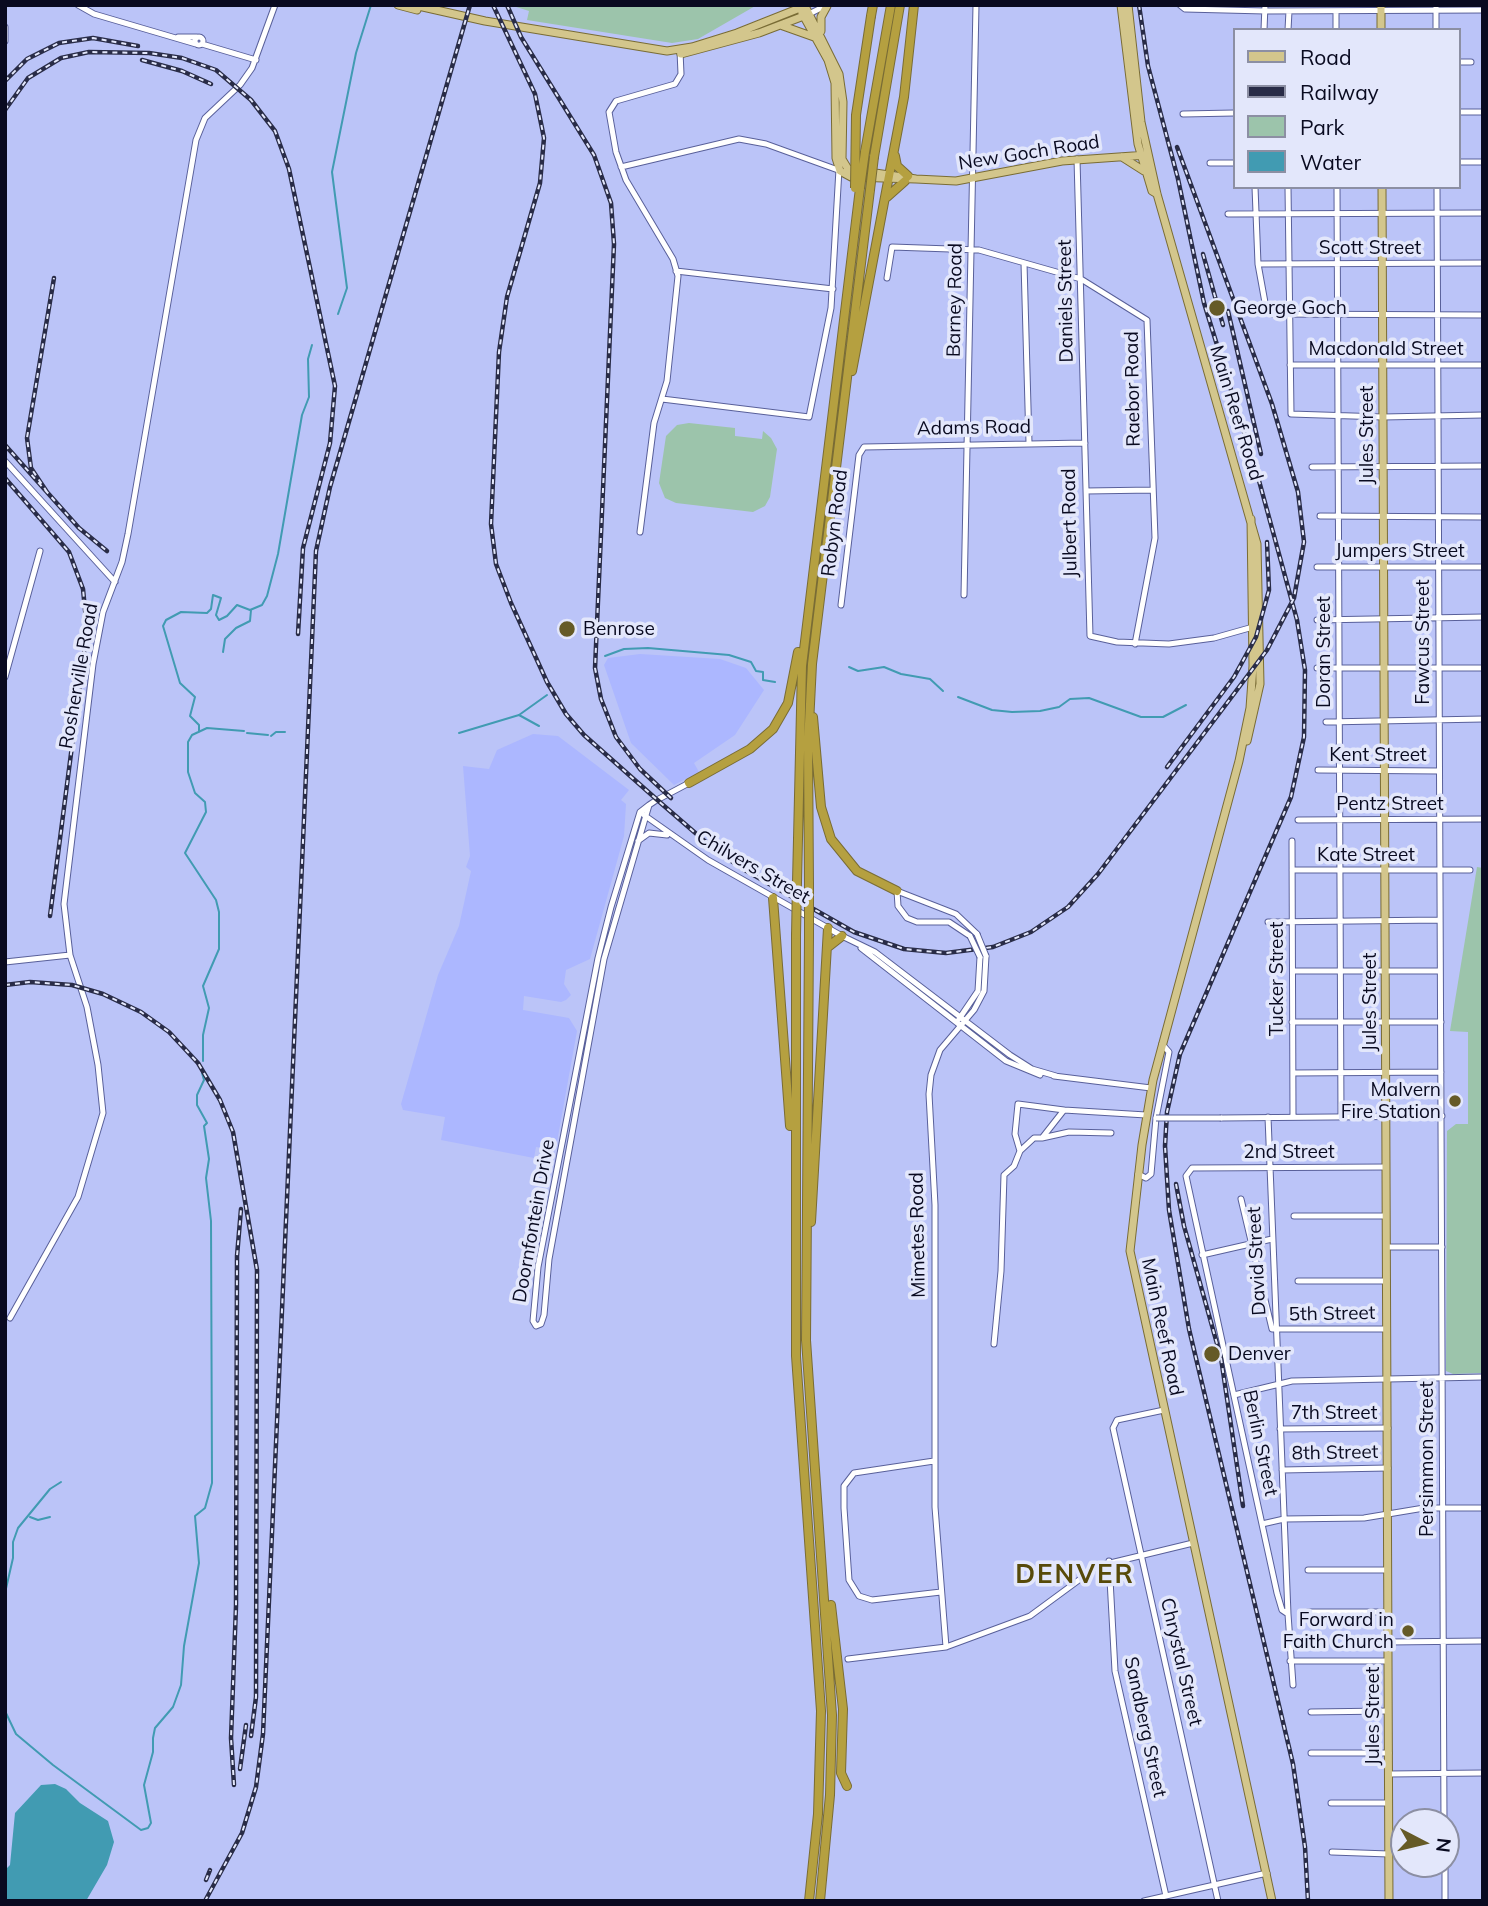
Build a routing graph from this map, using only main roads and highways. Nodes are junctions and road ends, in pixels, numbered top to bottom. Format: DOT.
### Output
graph roads {
  1 [pos="398,5"];
  2 [pos="414,5"];
  3 [pos="827,5"];
  4 [pos="873,5"];
  5 [pos="891,5"];
  6 [pos="900,5"];
  7 [pos="914,5"];
  8 [pos="1121,5"];
  9 [pos="1128,5"];
  10 [pos="1381,8"];
  11 [pos="804,9"];
  12 [pos="430,12"];
  13 [pos="780,26"];
  14 [pos="1381,28"];
  15 [pos="818,37"];
  16 [pos="680,52"];
  17 [pos="1138,145"];
  18 [pos="894,153"];
  19 [pos="1144,155"];
  20 [pos="1123,156"];
  21 [pos="1147,174"];
  22 [pos="890,177"];
  23 [pos="910,179"];
  24 [pos="861,189"];
  25 [pos="1382,189"];
  26 [pos="1157,194"];
  27 [pos="886,199"];
  28 [pos="840,440"];
  29 [pos="814,593"];
  30 [pos="689,783"];
  31 [pos="897,891"];
  32 [pos="773,898"];
  33 [pos="828,928"];
  34 [pos="842,936"];
  35 [pos="828,947"];
  36 [pos="795,1175"];
  37 [pos="805,1296"];
  38 [pos="819,1516"];
  39 [pos="847,1786"];
  40 [pos="809,1901"];
  41 [pos="820,1901"];
  42 [pos="1272,1901"];
  43 [pos="1390,1901"];
  1 -- 12 [label="main road"];
  2 -- 12 [label="main road"];
  3 -- 15 [label="main road"];
  4 -- 24 [label="highway, bridge"];
  5 -- 24 [label="highway, bridge"];
  6 -- 24 [label="highway, bridge"];
  7 -- 18 [label="highway"];
  8 -- 17 [label="main road, Main Reef Road"];
  9 -- 19 [label="main road, Main Reef Road"];
  10 -- 14 [label="main road"];
  11 -- 13 [label="main road"];
  11 -- 15 [label="main road"];
  11 -- 16 [label="main road"];
  12 -- 16 [label="main road"];
  13 -- 15 [label="main road"];
  13 -- 16 [label="main road"];
  15 -- 22 [label="main road, New Goch Road"];
  17 -- 19 [label="main road, Main Reef Road"];
  17 -- 20 [label="main road"];
  18 -- 22 [label="highway"];
  18 -- 23 [label="highway"];
  19 -- 20 [label="main road, New Goch Road"];
  19 -- 21 [label="main road, Main Reef Road"];
  19 -- 26 [label="main road, Main Reef Road"];
  20 -- 21 [label="main road"];
  20 -- 23 [label="main road, New Goch Road"];
  21 -- 26 [label="main road, Main Reef Road"];
  22 -- 23 [label="main road, New Goch Road"];
  22 -- 27 [label="highway"];
  23 -- 27 [label="highway"];
  24 -- 28 [label="highway"];
  24 -- 29 [label="highway"];
  25 -- 43 [label="main road, Jules Street"];
  26 -- 42 [label="main road, Main Reef Road"];
  27 -- 28 [label="highway"];
  28 -- 29 [label="highway"];
  29 -- 30 [label="highway"];
  29 -- 31 [label="highway"];
  29 -- 36 [label="highway, bridge"];
  29 -- 37 [label="highway, bridge"];
  32 -- 36 [label="highway"];
  33 -- 35 [label="highway"];
  34 -- 35 [label="highway"];
  35 -- 37 [label="highway"];
  36 -- 40 [label="highway"];
  37 -- 38 [label="highway"];
  38 -- 39 [label="highway"];
  38 -- 41 [label="highway"];
}
